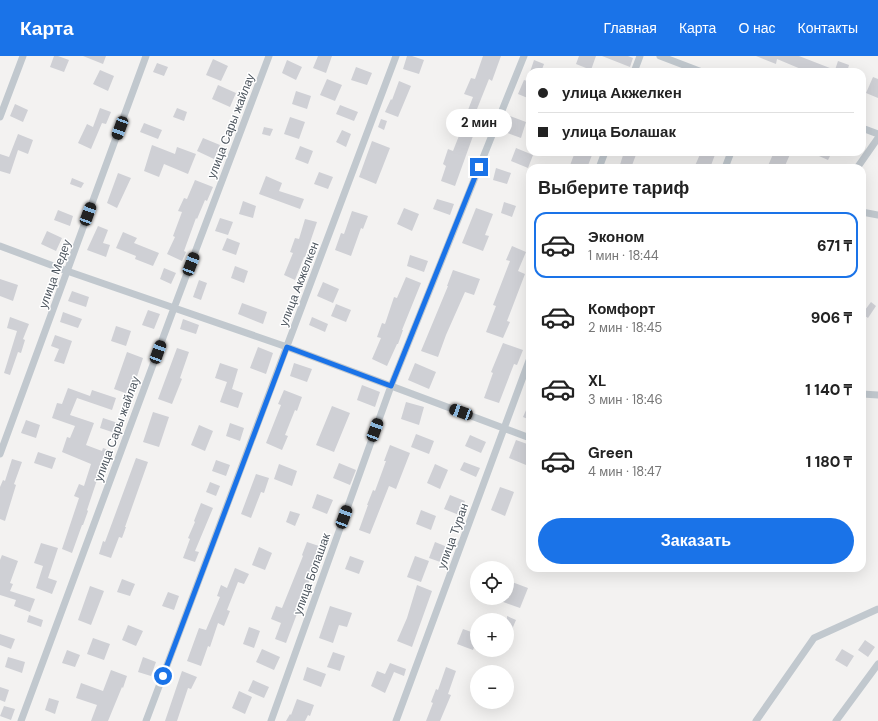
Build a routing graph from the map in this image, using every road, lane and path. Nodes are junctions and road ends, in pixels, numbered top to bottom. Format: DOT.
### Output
graph roads {
  1 [pos="23,56"];
  2 [pos="146,56"];
  3 [pos="269,56"];
  4 [pos="396,56"];
  5 [pos="524,56"];
  6 [pos="640,56"];
  7 [pos="660,56"];
  8 [pos="636,68"];
  9 [pos="692,68"];
  10 [pos="0,116"];
  11 [pos="866,130"];
  12 [pos="878,134"];
  13 [pos="878,138"];
  14 [pos="866,155"];
  15 [pos="866,213"];
  16 [pos="878,215"];
  17 [pos="0,246"];
  18 [pos="67,272"];
  19 [pos="174,308"];
  20 [pos="287,347"];
  21 [pos="526,369"];
  22 [pos="391,386"];
  23 [pos="866,394"];
  24 [pos="878,395"];
  25 [pos="504,428"];
  26 [pos="526,436"];
  27 [pos="0,454"];
  28 [pos="878,609"];
  29 [pos="878,664"];
  30 [pos="21,721"];
  31 [pos="146,721"];
  32 [pos="271,721"];
  33 [pos="396,721"];
  34 [pos="756,721"];
  35 [pos="836,721"];
  1 -- 10 [label="street"];
  2 -- 18 [label="street, улица Медеу"];
  3 -- 19 [label="street, улица Сары жайлау"];
  4 -- 20 [label="street, улица Акжелкен"];
  5 -- 22 [label="street, улица Болашак"];
  6 -- 8 [label="street"];
  7 -- 9 [label="street"];
  11 -- 12 [label="street"];
  13 -- 14 [label="street"];
  15 -- 16 [label="street"];
  17 -- 18 [label="street"];
  18 -- 19 [label="street"];
  18 -- 27 [label="street, улица Медеу"];
  19 -- 20 [label="street"];
  19 -- 30 [label="street, улица Сары жайлау"];
  20 -- 22 [label="street"];
  20 -- 31 [label="street, улица Акжелкен"];
  21 -- 25 [label="street, улица Туран"];
  22 -- 25 [label="street"];
  22 -- 32 [label="street, улица Болашак"];
  23 -- 24 [label="street"];
  25 -- 26 [label="street"];
  25 -- 33 [label="street, улица Туран"];
  28 -- 34 [label="street"];
  29 -- 35 [label="street"];
}
